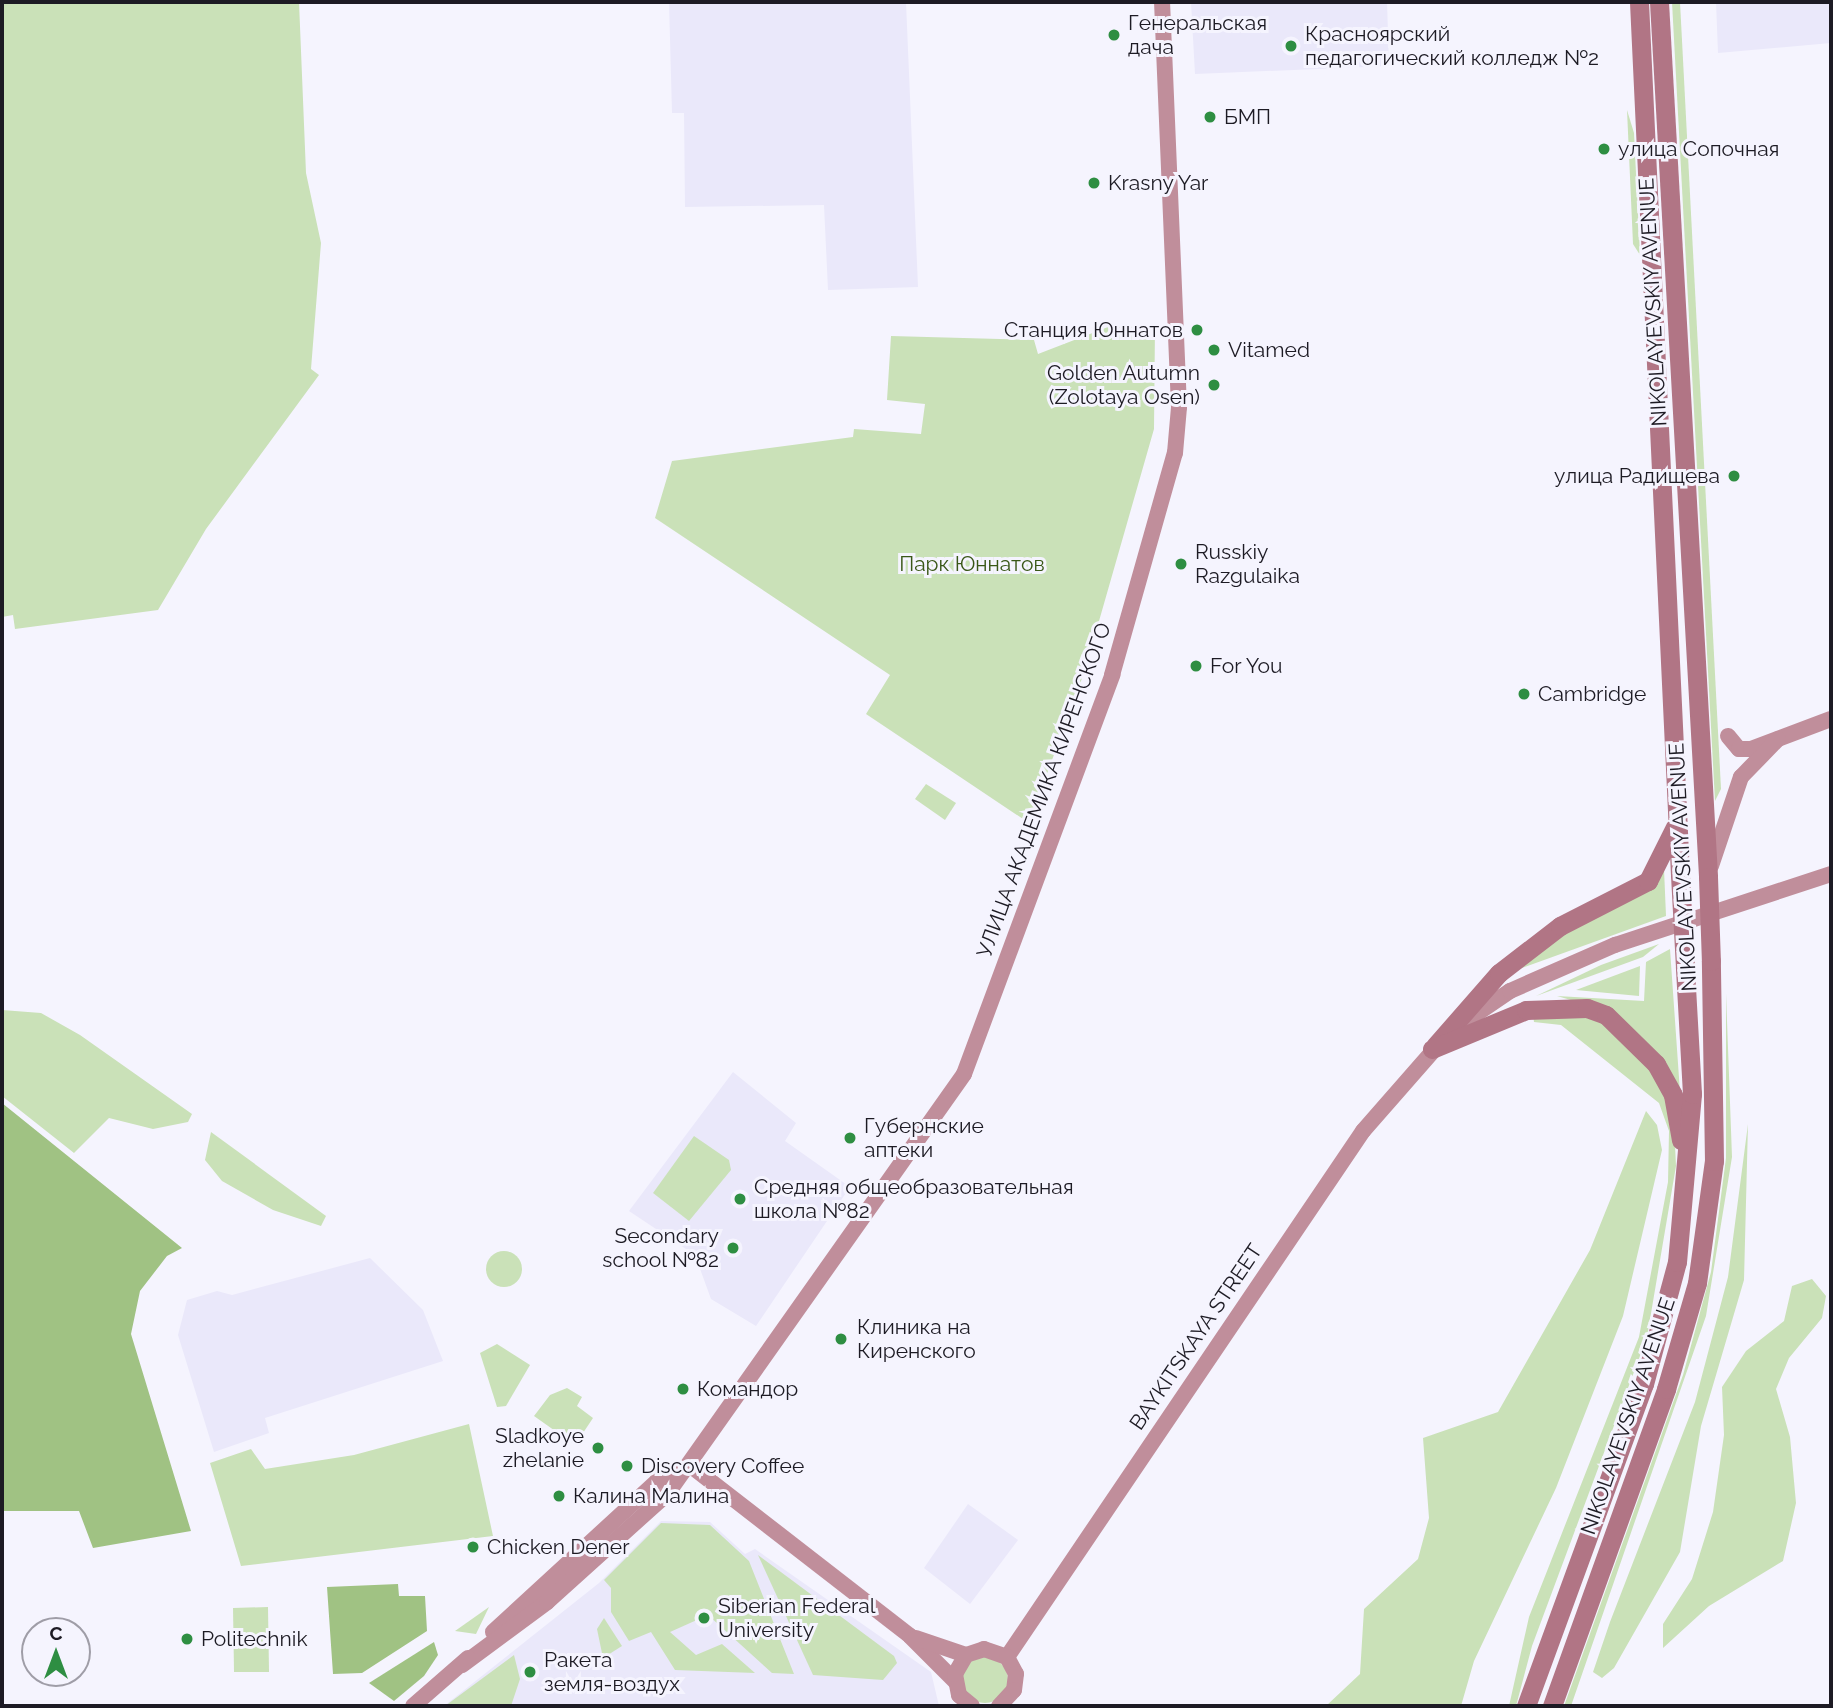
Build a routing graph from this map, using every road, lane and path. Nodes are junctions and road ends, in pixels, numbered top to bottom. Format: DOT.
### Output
graph roads {
  1 [pos="1162,2"];
  2 [pos="1639,2"];
  3 [pos="1659,2"];
  4 [pos="1831,719"];
  5 [pos="1728,736"];
  6 [pos="1778,739"];
  7 [pos="1679,812"];
  8 [pos="1827,875"];
  9 [pos="1708,877"];
  10 [pos="1432,1049"];
  11 [pos="1686,1176"];
  12 [pos="691,1466"];
  13 [pos="910,1636"];
  14 [pos="966,1655"];
  15 [pos="1007,1657"];
  16 [pos="955,1681"];
  17 [pos="413,1706"];
  18 [pos="972,1706"];
  19 [pos="999,1706"];
  20 [pos="1527,1706"];
  21 [pos="1552,1706"];
  1 -- 12 [label="main road, УЛИЦА АКАДЕМИКА КИРЕНСКОГО"];
  2 -- 7 [label="main road, NIKOLAYEVSKIY AVENUE"];
  3 -- 9 [label="main road, NIKOLAYEVSKIY AVENUE"];
  4 -- 6 [label="main road"];
  5 -- 6 [label="main road"];
  6 -- 9 [label="main road"];
  7 -- 10 [label="main road"];
  7 -- 11 [label="main road, NIKOLAYEVSKIY AVENUE, bridge"];
  8 -- 10 [label="main road, BAYKITSKAYA STREET"];
  9 -- 21 [label="main road, NIKOLAYEVSKIY AVENUE, bridge"];
  10 -- 11 [label="main road"];
  10 -- 15 [label="main road, BAYKITSKAYA STREET"];
  11 -- 20 [label="main road, NIKOLAYEVSKIY AVENUE"];
  12 -- 13 [label="main road"];
  12 -- 17 [label="main road"];
  13 -- 14 [label="main road"];
  13 -- 16 [label="main road"];
  14 -- 15 [label="main road"];
  14 -- 16 [label="main road"];
  15 -- 19 [label="main road"];
  16 -- 18 [label="main road"];
}
